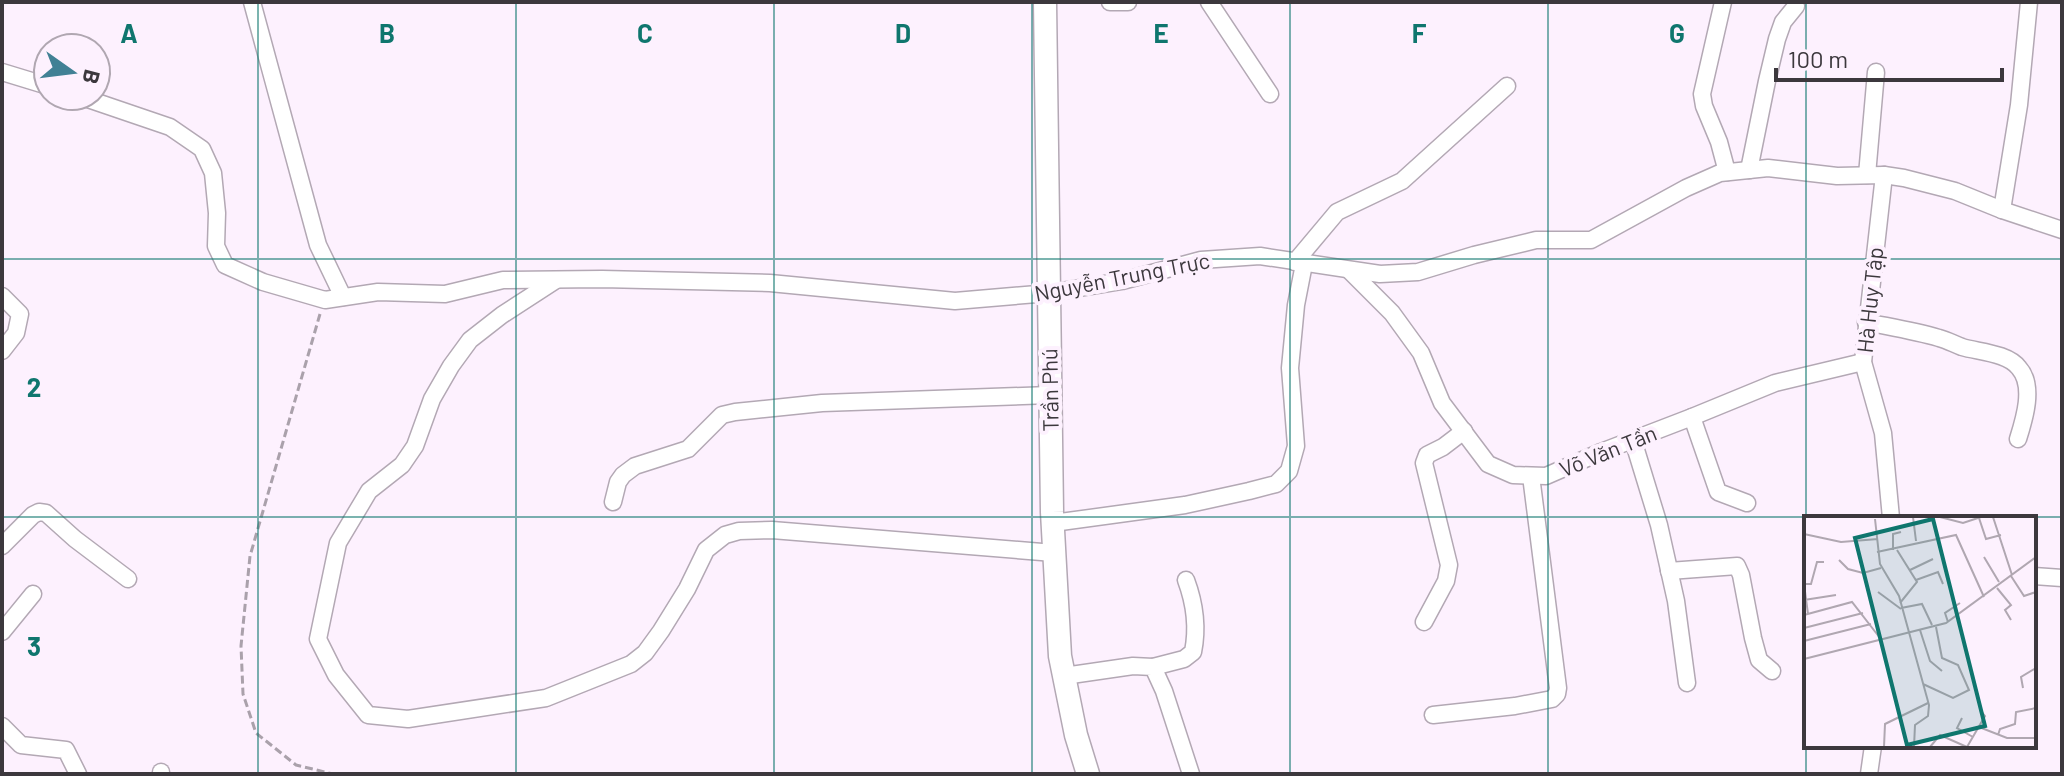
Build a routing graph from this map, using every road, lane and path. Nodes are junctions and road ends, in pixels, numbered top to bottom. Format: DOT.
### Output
graph roads {
  1 [pos="252,2"];
  2 [pos="1045,2"];
  3 [pos="1110,2"];
  4 [pos="1128,2"];
  5 [pos="1209,2"];
  6 [pos="1723,2"];
  7 [pos="2029,2"];
  8 [pos="1796,6"];
  9 [pos="2,72"];
  10 [pos="1876,72"];
  11 [pos="32,81"];
  12 [pos="1507,86"];
  13 [pos="1270,94"];
  14 [pos="112,107"];
  15 [pos="1749,170"];
  16 [pos="1727,172"];
  17 [pos="1876,175"];
  18 [pos="2002,210"];
  19 [pos="2062,230"];
  20 [pos="1299,263"];
  21 [pos="1350,271"];
  22 [pos="558,280"];
  23 [pos="1049,293"];
  24 [pos="2,296"];
  25 [pos="343,297"];
  26 [pos="325,300"];
  27 [pos="1866,322"];
  28 [pos="2,351"];
  29 [pos="1863,362"];
  30 [pos="1050,395"];
  31 [pos="1692,417"];
  32 [pos="1464,431"];
  33 [pos="2018,439"];
  34 [pos="1633,440"];
  35 [pos="1531,476"];
  36 [pos="613,502"];
  37 [pos="1747,503"];
  38 [pos="1891,516"];
  39 [pos="1053,523"];
  40 [pos="2,546"];
  41 [pos="1054,553"];
  42 [pos="1669,571"];
  43 [pos="2036,576"];
  44 [pos="2062,578"];
  45 [pos="128,579"];
  46 [pos="1186,580"];
  47 [pos="33,594"];
  48 [pos="1424,622"];
  49 [pos="2,632"];
  50 [pos="1153,667"];
  51 [pos="1772,671"];
  52 [pos="1064,676"];
  53 [pos="1687,683"];
  54 [pos="1433,715"];
  55 [pos="2,726"];
  56 [pos="1873,748"];
  57 [pos="78,774"];
  58 [pos="333,774"];
  59 [pos="1088,774"];
  60 [pos="1191,774"];
  61 [pos="1869,774"];
  1 -- 25 [label="street"];
  2 -- 23 [label="highway, Trần Phú"];
  3 -- 4 [label="street"];
  5 -- 13 [label="street"];
  6 -- 16 [label="street"];
  7 -- 18 [label="street"];
  8 -- 15 [label="street"];
  9 -- 11 [label="street"];
  10 -- 17 [label="street, Hà Huy Tập"];
  12 -- 20 [label="street"];
  14 -- 26 [label="street, Nguyễn Trung Trực"];
  15 -- 16 [label="street, Nguyễn Trung Trực"];
  15 -- 17 [label="street, Nguyễn Trung Trực"];
  16 -- 21 [label="street, Nguyễn Trung Trực"];
  17 -- 18 [label="street, Nguyễn Trung Trực"];
  17 -- 27 [label="street, Hà Huy Tập"];
  18 -- 19 [label="street, Nguyễn Trung Trực"];
  20 -- 21 [label="street, Nguyễn Trung Trực"];
  20 -- 23 [label="street, Nguyễn Trung Trực"];
  20 -- 39 [label="street"];
  21 -- 32 [label="street, Võ Văn Tần"];
  22 -- 23 [label="street, Nguyễn Trung Trực"];
  22 -- 25 [label="street, Nguyễn Trung Trực"];
  22 -- 41 [label="street"];
  23 -- 30 [label="highway, Trần Phú"];
  24 -- 28 [label="street"];
  25 -- 26 [label="street, Nguyễn Trung Trực"];
  26 -- 58 [label="path"];
  27 -- 29 [label="street, Hà Huy Tập"];
  27 -- 33 [label="street"];
  29 -- 31 [label="street, Võ Văn Tần"];
  29 -- 38 [label="street, Hà Huy Tập"];
  30 -- 36 [label="street"];
  30 -- 39 [label="highway, Trần Phú"];
  31 -- 34 [label="street, Võ Văn Tần"];
  31 -- 37 [label="street"];
  32 -- 35 [label="street, Võ Văn Tần"];
  32 -- 48 [label="street"];
  34 -- 35 [label="street, Võ Văn Tần"];
  34 -- 42 [label="street"];
  35 -- 54 [label="street"];
  39 -- 41 [label="highway, Trần Phú"];
  40 -- 45 [label="street"];
  41 -- 52 [label="highway, Trần Phú"];
  42 -- 51 [label="street"];
  42 -- 53 [label="street"];
  43 -- 44 [label="street"];
  46 -- 50 [label="street"];
  47 -- 49 [label="street"];
  50 -- 52 [label="street"];
  50 -- 60 [label="street"];
  52 -- 59 [label="highway, Trần Phú"];
  55 -- 57 [label="street"];
  56 -- 61 [label="street"];
}
